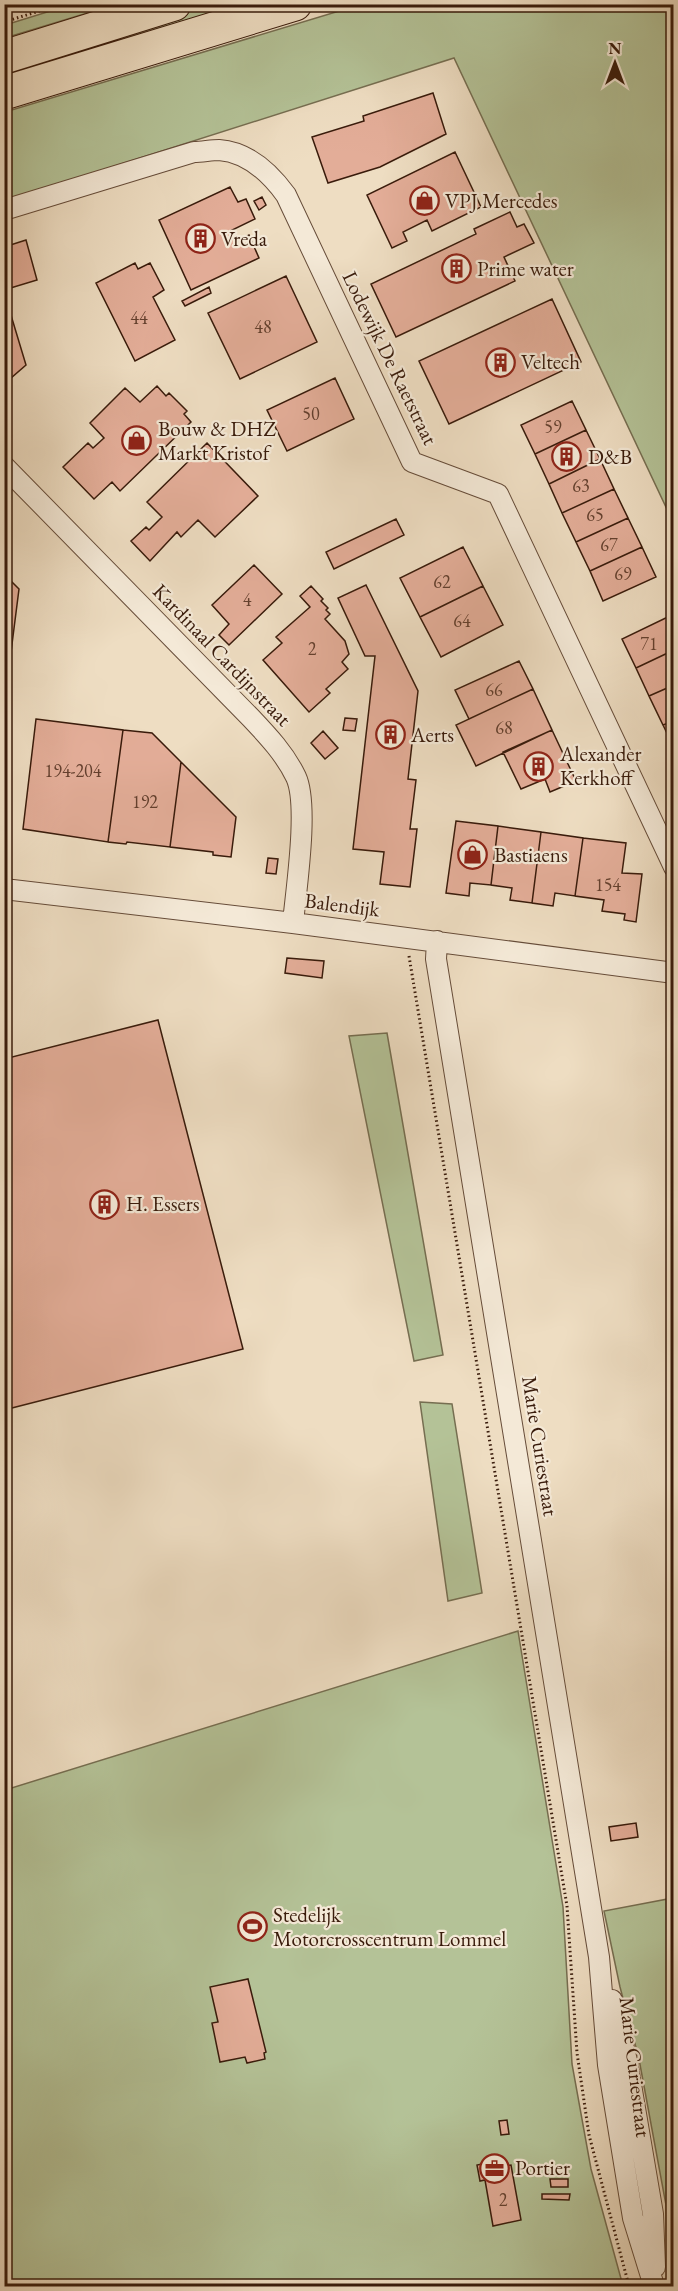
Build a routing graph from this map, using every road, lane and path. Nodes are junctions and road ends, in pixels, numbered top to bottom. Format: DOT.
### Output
graph roads {
  1 [pos="62,4"];
  2 [pos="174,4"];
  3 [pos="295,4"];
  4 [pos="4,22"];
  5 [pos="4,57"];
  6 [pos="4,93"];
  7 [pos="4,210"];
  8 [pos="4,466"];
  9 [pos="674,867"];
  10 [pos="4,889"];
  11 [pos="293,923"];
  12 [pos="437,941"];
  13 [pos="410,956"];
  14 [pos="674,973"];
  15 [pos="599,1957"];
  16 [pos="629,2286"];
  1 -- 4 [label="path"];
  2 -- 5 [label="highway"];
  3 -- 6 [label="highway"];
  7 -- 9 [label="street, Lodewijk De Raetstraat"];
  8 -- 11 [label="street, Kardinaal Cardijnstraat"];
  10 -- 11 [label="street, Balendijk"];
  11 -- 12 [label="street, Balendijk"];
  12 -- 14 [label="street, Balendijk"];
  12 -- 15 [label="street, Marie Curiestraat"];
  13 -- 16 [label="path"];
  15 -- 15 [label="street, Marie Curiestraat"];
}
